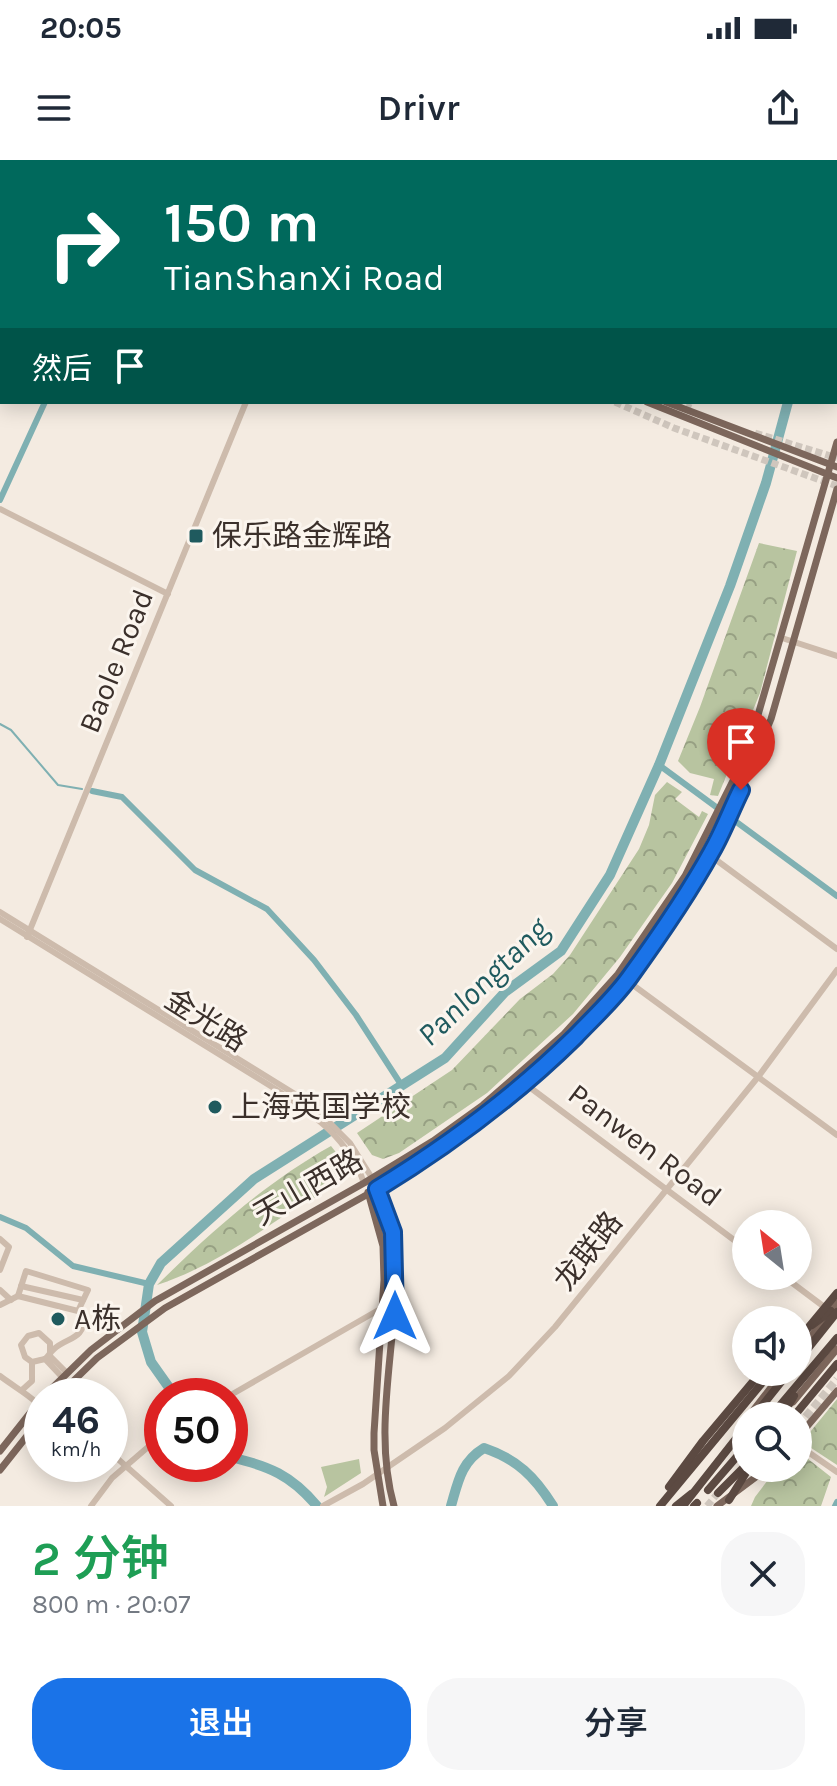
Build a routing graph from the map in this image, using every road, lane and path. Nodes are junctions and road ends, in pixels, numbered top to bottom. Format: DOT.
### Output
graph roads {
  1 [pos="245,404"];
  2 [pos="653,404"];
  3 [pos="671,404"];
  4 [pos="760,442"];
  5 [pos="837,442"];
  6 [pos="794,454"];
  7 [pos="834,466"];
  8 [pos="833,476"];
  9 [pos="837,489"];
  10 [pos="0,509"];
  11 [pos="168,594"];
  12 [pos="782,638"];
  13 [pos="794,643"];
  14 [pos="837,656"];
  15 [pos="700,848"];
  16 [pos="710,855"];
  17 [pos="0,912"];
  18 [pos="0,919"];
  19 [pos="28,934"];
  20 [pos="837,949"];
  21 [pos="837,970"];
  22 [pos="618,974"];
  23 [pos="628,979"];
  24 [pos="516,1077"];
  25 [pos="758,1077"];
  26 [pos="527,1083"];
  27 [pos="837,1135"];
  28 [pos="348,1145"];
  29 [pos="372,1178"];
  30 [pos="364,1183"];
  31 [pos="377,1189"];
  32 [pos="665,1190"];
  33 [pos="369,1194"];
  34 [pos="0,1239"];
  35 [pos="732,1239"];
  36 [pos="2,1261"];
  37 [pos="0,1270"];
  38 [pos="21,1286"];
  39 [pos="0,1290"];
  40 [pos="804,1290"];
  41 [pos="837,1293"];
  42 [pos="14,1298"];
  43 [pos="83,1300"];
  44 [pos="0,1305"];
  45 [pos="382,1308"];
  46 [pos="78,1311"];
  47 [pos="835,1311"];
  48 [pos="812,1322"];
  49 [pos="812,1328"];
  50 [pos="812,1337"];
  51 [pos="837,1338"];
  52 [pos="812,1342"];
  53 [pos="837,1349"];
  54 [pos="47,1357"];
  55 [pos="32,1362"];
  56 [pos="837,1364"];
  57 [pos="812,1368"];
  58 [pos="64,1375"];
  59 [pos="0,1376"];
  60 [pos="61,1378"];
  61 [pos="76,1378"];
  62 [pos="248,1385"];
  63 [pos="749,1386"];
  64 [pos="759,1386"];
  65 [pos="775,1386"];
  66 [pos="797,1386"];
  67 [pos="22,1390"];
  68 [pos="837,1391"];
  69 [pos="762,1402"];
  70 [pos="783,1402"];
  71 [pos="793,1402"];
  72 [pos="806,1402"];
  73 [pos="812,1420"];
  74 [pos="24,1421"];
  75 [pos="24,1440"];
  76 [pos="732,1440"];
  77 [pos="732,1441"];
  78 [pos="144,1450"];
  79 [pos="0,1451"];
  80 [pos="812,1454"];
  81 [pos="732,1462"];
  82 [pos="128,1463"];
  83 [pos="387,1468"];
  84 [pos="128,1469"];
  85 [pos="0,1470"];
  86 [pos="835,1470"];
  87 [pos="377,1474"];
  88 [pos="732,1479"];
  89 [pos="111,1482"];
  90 [pos="738,1482"];
  91 [pos="749,1482"];
  92 [pos="708,1490"];
  93 [pos="718,1493"];
  94 [pos="729,1500"];
  95 [pos="91,1506"];
  96 [pos="171,1506"];
  97 [pos="323,1506"];
  98 [pos="383,1506"];
  99 [pos="394,1506"];
  100 [pos="657,1506"];
  101 [pos="679,1506"];
  102 [pos="717,1506"];
  1 -- 11 [label="street, Baole Road"];
  2 -- 4 [label="main road"];
  3 -- 4 [label="main road"];
  4 -- 6 [label="main road"];
  5 -- 7 [label="main road, 天山西路"];
  6 -- 7 [label="main road"];
  6 -- 8 [label="main road"];
  7 -- 8 [label="main road, 天山西路"];
  8 -- 12 [label="main road, 天山西路"];
  9 -- 13 [label="main road"];
  10 -- 11 [label="street"];
  11 -- 19 [label="street, Baole Road"];
  12 -- 13 [label="street"];
  12 -- 15 [label="main road, 天山西路"];
  13 -- 14 [label="street"];
  13 -- 16 [label="main road"];
  15 -- 16 [label="street"];
  15 -- 22 [label="main road, 天山西路"];
  16 -- 20 [label="street"];
  16 -- 23 [label="main road"];
  17 -- 19 [label="street"];
  18 -- 19 [label="street"];
  19 -- 28 [label="street"];
  21 -- 25 [label="street, 龙联路"];
  22 -- 23 [label="street"];
  22 -- 24 [label="main road, 天山西路"];
  23 -- 25 [label="street"];
  23 -- 26 [label="main road"];
  24 -- 26 [label="street, Panwen Road"];
  24 -- 29 [label="main road, 天山西路"];
  25 -- 27 [label="street"];
  25 -- 32 [label="street, 龙联路"];
  26 -- 31 [label="main road"];
  26 -- 32 [label="street, Panwen Road"];
  28 -- 29 [label="street"];
  28 -- 30 [label="street"];
  29 -- 30 [label="main road, 天山西路"];
  29 -- 31 [label="main road"];
  30 -- 33 [label="main road"];
  30 -- 58 [label="main road, 天山西路"];
  31 -- 33 [label="main road"];
  31 -- 83 [label="main road"];
  32 -- 35 [label="street, Panwen Road"];
  32 -- 83 [label="street, 龙联路"];
  33 -- 45 [label="main road"];
  33 -- 61 [label="main road"];
  34 -- 36 [label="street"];
  36 -- 37 [label="street"];
  38 -- 42 [label="street"];
  38 -- 43 [label="street"];
  38 -- 43 [label="street"];
  39 -- 42 [label="street"];
  40 -- 47 [label="street"];
  41 -- 48 [label="highway, bridge"];
  42 -- 44 [label="street"];
  42 -- 46 [label="street"];
  43 -- 46 [label="street"];
  45 -- 62 [label="street"];
  45 -- 87 [label="main road"];
  46 -- 54 [label="street"];
  47 -- 49 [label="highway"];
  47 -- 50 [label="main road"];
  47 -- 52 [label="highway, bridge"];
  51 -- 57 [label="highway"];
  53 -- 71 [label="main road"];
  54 -- 55 [label="street"];
  54 -- 55 [label="street"];
  54 -- 58 [label="street"];
  55 -- 67 [label="street"];
  56 -- 72 [label="highway"];
  58 -- 60 [label="main road, 天山西路"];
  59 -- 67 [label="street"];
  63 -- 100 [label="highway"];
  64 -- 100 [label="highway"];
  65 -- 69 [label="highway"];
  66 -- 70 [label="highway"];
  68 -- 73 [label="main road"];
  74 -- 79 [label="main road, 天山西路"];
  75 -- 85 [label="main road"];
  76 -- 101 [label="main road"];
  77 -- 101 [label="highway, bridge"];
  78 -- 82 [label="street"];
  80 -- 86 [label="street"];
  81 -- 92 [label="highway"];
  83 -- 87 [label="street, 龙联路"];
  83 -- 99 [label="main road"];
  84 -- 96 [label="street"];
  87 -- 97 [label="street, 龙联路"];
  87 -- 98 [label="main road"];
  88 -- 93 [label="highway"];
  89 -- 95 [label="street"];
  90 -- 94 [label="highway, bridge"];
  91 -- 102 [label="main road"];
}
